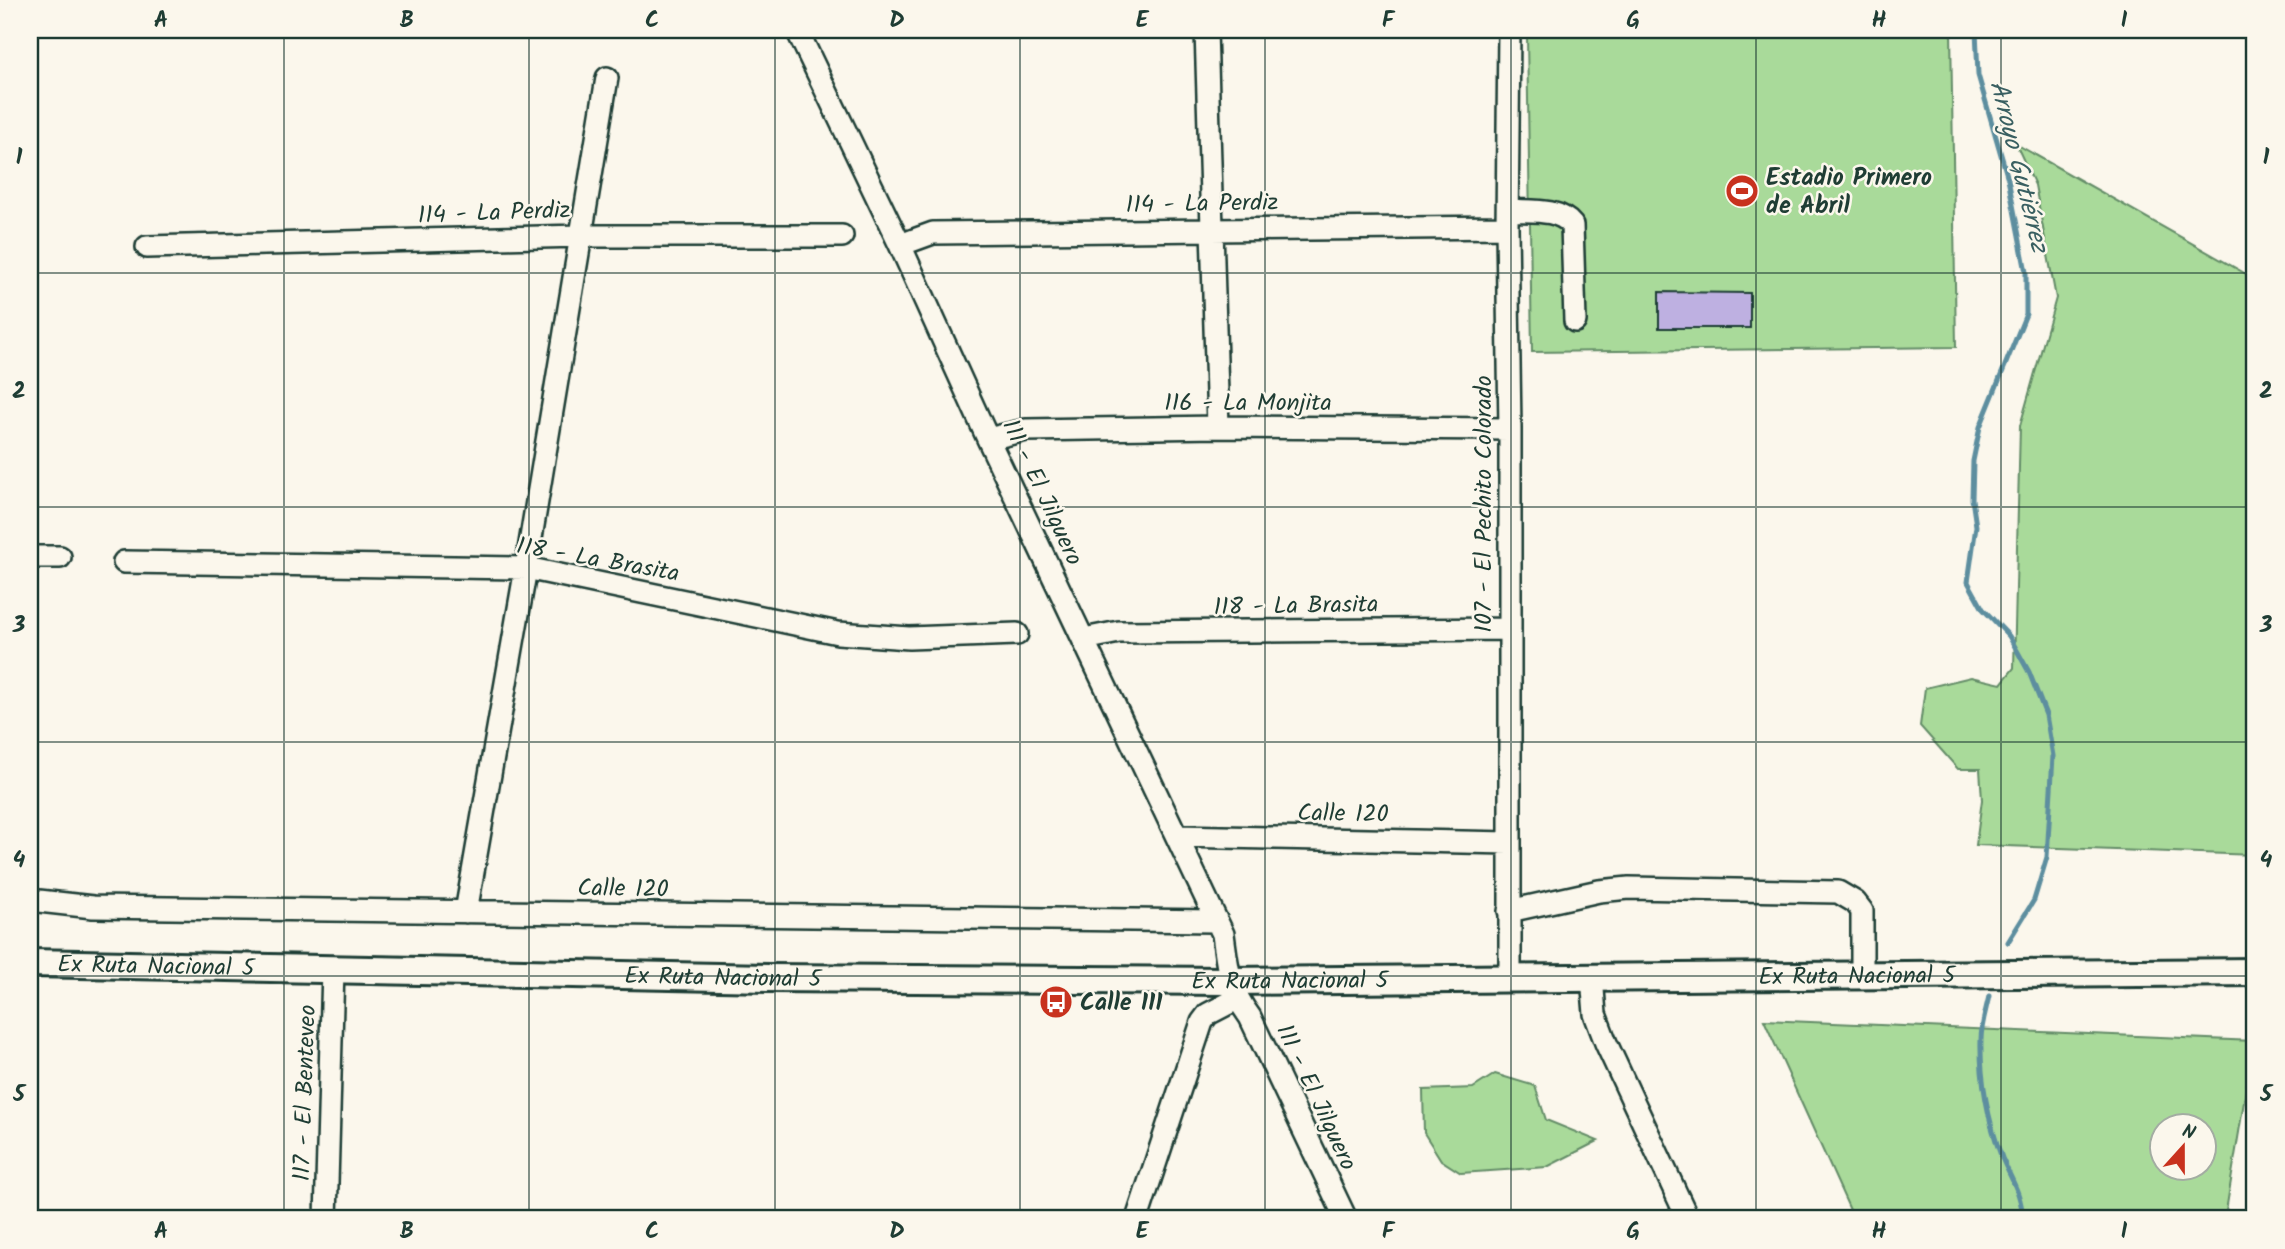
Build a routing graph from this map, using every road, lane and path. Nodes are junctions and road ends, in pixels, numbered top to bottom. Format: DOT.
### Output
graph roads {
  1 [pos="797,30"];
  2 [pos="1206,30"];
  3 [pos="1509,30"];
  4 [pos="607,78"];
  5 [pos="1507,219"];
  6 [pos="1211,229"];
  7 [pos="581,236"];
  8 [pos="842,236"];
  9 [pos="900,245"];
  10 [pos="148,247"];
  11 [pos="1575,321"];
  12 [pos="1218,427"];
  13 [pos="1510,429"];
  14 [pos="988,439"];
  15 [pos="30,557"];
  16 [pos="60,557"];
  17 [pos="124,562"];
  18 [pos="526,568"];
  19 [pos="1510,629"];
  20 [pos="1017,634"];
  21 [pos="1084,639"];
  22 [pos="1177,836"];
  23 [pos="1509,843"];
  24 [pos="30,900"];
  25 [pos="1510,911"];
  26 [pos="466,912"];
  27 [pos="1215,921"];
  28 [pos="30,962"];
  29 [pos="334,969"];
  30 [pos="2255,972"];
  31 [pos="1862,975"];
  32 [pos="1510,977"];
  33 [pos="1592,977"];
  34 [pos="1233,990"];
  35 [pos="327,1219"];
  36 [pos="1137,1219"];
  37 [pos="1346,1219"];
  38 [pos="1688,1219"];
  1 -- 9 [label="street, 111 - El Jilguero"];
  2 -- 6 [label="street"];
  3 -- 5 [label="street, 107 - El Pechito Colorado"];
  4 -- 7 [label="street"];
  5 -- 6 [label="street, 114 - La Perdiz"];
  5 -- 11 [label="street, 114 - La Perdiz"];
  5 -- 13 [label="street, 107 - El Pechito Colorado"];
  6 -- 9 [label="street, 114 - La Perdiz"];
  6 -- 12 [label="street"];
  7 -- 8 [label="street, 114 - La Perdiz"];
  7 -- 10 [label="street, 114 - La Perdiz"];
  7 -- 18 [label="street"];
  9 -- 14 [label="street, 111 - El Jilguero"];
  12 -- 13 [label="street, 116 - La Monjita"];
  12 -- 14 [label="street, 116 - La Monjita"];
  13 -- 19 [label="street, 107 - El Pechito Colorado"];
  14 -- 21 [label="street, 111 - El Jilguero"];
  15 -- 16 [label="street"];
  17 -- 18 [label="street, 118 - La Brasita"];
  18 -- 20 [label="street, 118 - La Brasita"];
  18 -- 26 [label="street"];
  19 -- 21 [label="street, 118 - La Brasita"];
  19 -- 23 [label="street, 107 - El Pechito Colorado"];
  21 -- 22 [label="street, 111 - El Jilguero"];
  22 -- 23 [label="street, Calle 120"];
  22 -- 27 [label="street, 111 - El Jilguero"];
  23 -- 25 [label="street, 107 - El Pechito Colorado"];
  24 -- 26 [label="street, Calle 120"];
  25 -- 31 [label="street"];
  25 -- 32 [label="street, 107 - El Pechito Colorado"];
  26 -- 27 [label="street, Calle 120"];
  27 -- 34 [label="street, 111 - El Jilguero"];
  28 -- 29 [label="main road, Ex Ruta Nacional 5"];
  29 -- 34 [label="main road, Ex Ruta Nacional 5"];
  29 -- 35 [label="street, 117 - El Benteveo"];
  30 -- 31 [label="main road, Ex Ruta Nacional 5"];
  31 -- 33 [label="main road, Ex Ruta Nacional 5"];
  32 -- 33 [label="main road, Ex Ruta Nacional 5"];
  32 -- 34 [label="main road, Ex Ruta Nacional 5"];
  33 -- 38 [label="street"];
  34 -- 36 [label="street"];
  34 -- 37 [label="street, 111 - El Jilguero"];
}
